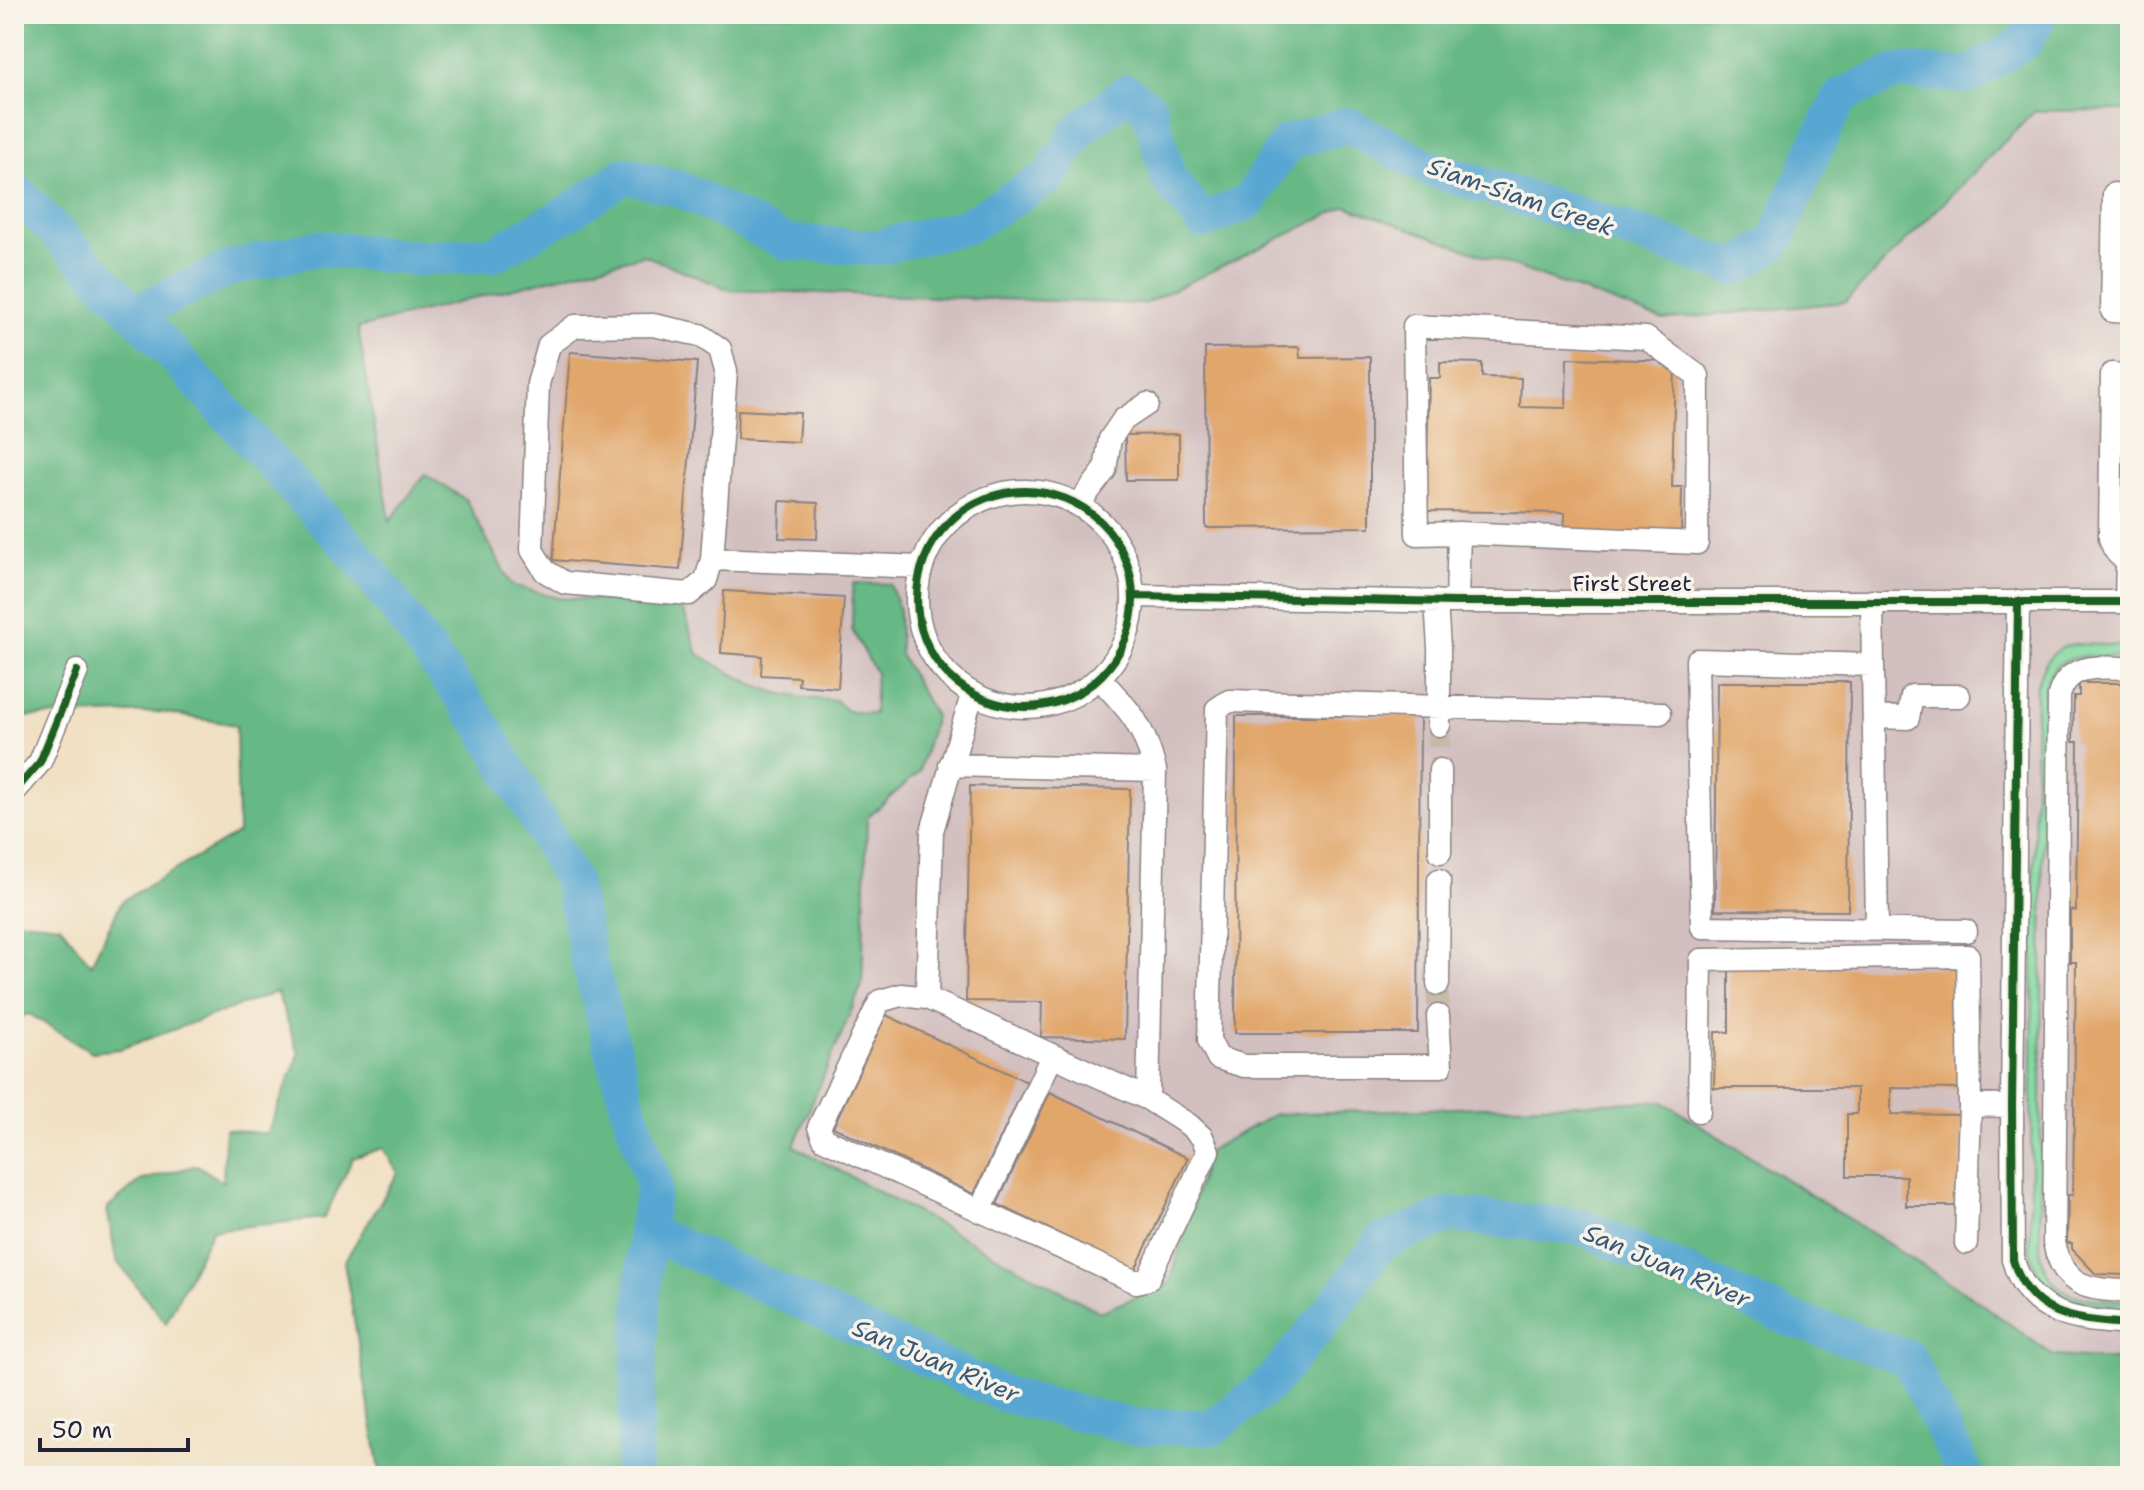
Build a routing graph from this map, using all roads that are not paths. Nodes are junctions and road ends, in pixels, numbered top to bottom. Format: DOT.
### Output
graph roads {
  1 [pos="2114,194"];
  2 [pos="2130,312"];
  3 [pos="2130,376"];
  4 [pos="1147,404"];
  5 [pos="1079,504"];
  6 [pos="1459,533"];
  7 [pos="2120,533"];
  8 [pos="712,559"];
  9 [pos="2128,560"];
  10 [pos="921,567"];
  11 [pos="1134,596"];
  12 [pos="1447,601"];
  13 [pos="1872,601"];
  14 [pos="2018,601"];
  15 [pos="2128,602"];
  16 [pos="1873,665"];
  17 [pos="2130,668"];
  18 [pos="77,671"];
  19 [pos="1100,679"];
  20 [pos="972,695"];
  21 [pos="1959,696"];
  22 [pos="1660,713"];
  23 [pos="1439,715"];
  24 [pos="1874,717"];
  25 [pos="950,765"];
  26 [pos="1155,770"];
  27 [pos="1440,770"];
  28 [pos="14,792"];
  29 [pos="1440,852"];
  30 [pos="1439,880"];
  31 [pos="1877,929"];
  32 [pos="1966,931"];
  33 [pos="1438,984"];
  34 [pos="927,998"];
  35 [pos="1438,1016"];
  36 [pos="1052,1056"];
  37 [pos="1148,1099"];
  38 [pos="1970,1105"];
  39 [pos="2012,1106"];
  40 [pos="1699,1111"];
  41 [pos="980,1211"];
  42 [pos="1966,1243"];
  43 [pos="2130,1291"];
  44 [pos="2130,1324"];
  1 -- 2 [label="street"];
  3 -- 7 [label="street"];
  4 -- 5 [label="street"];
  5 -- 10 [label="street"];
  5 -- 11 [label="street"];
  6 -- 6 [label="street"];
  6 -- 12 [label="street"];
  7 -- 9 [label="street"];
  8 -- 8 [label="street"];
  8 -- 10 [label="street"];
  9 -- 15 [label="street"];
  10 -- 20 [label="street"];
  11 -- 12 [label="street, First Street"];
  11 -- 19 [label="street"];
  12 -- 13 [label="street, First Street"];
  12 -- 23 [label="street"];
  13 -- 14 [label="street, First Street"];
  13 -- 16 [label="street"];
  14 -- 15 [label="street, First Street"];
  14 -- 39 [label="street"];
  16 -- 24 [label="street"];
  16 -- 31 [label="street"];
  17 -- 43 [label="street"];
  18 -- 28 [label="street"];
  19 -- 20 [label="street"];
  19 -- 26 [label="street"];
  20 -- 25 [label="street"];
  21 -- 24 [label="street"];
  22 -- 23 [label="street"];
  23 -- 35 [label="street"];
  24 -- 31 [label="street"];
  25 -- 26 [label="street"];
  25 -- 34 [label="street"];
  26 -- 37 [label="street"];
  27 -- 29 [label="street"];
  30 -- 33 [label="street"];
  31 -- 32 [label="street"];
  34 -- 36 [label="street"];
  34 -- 41 [label="street"];
  36 -- 37 [label="street"];
  36 -- 41 [label="street"];
  37 -- 41 [label="street"];
  38 -- 39 [label="street"];
  38 -- 40 [label="street"];
  38 -- 42 [label="street"];
  39 -- 44 [label="street"];
}
